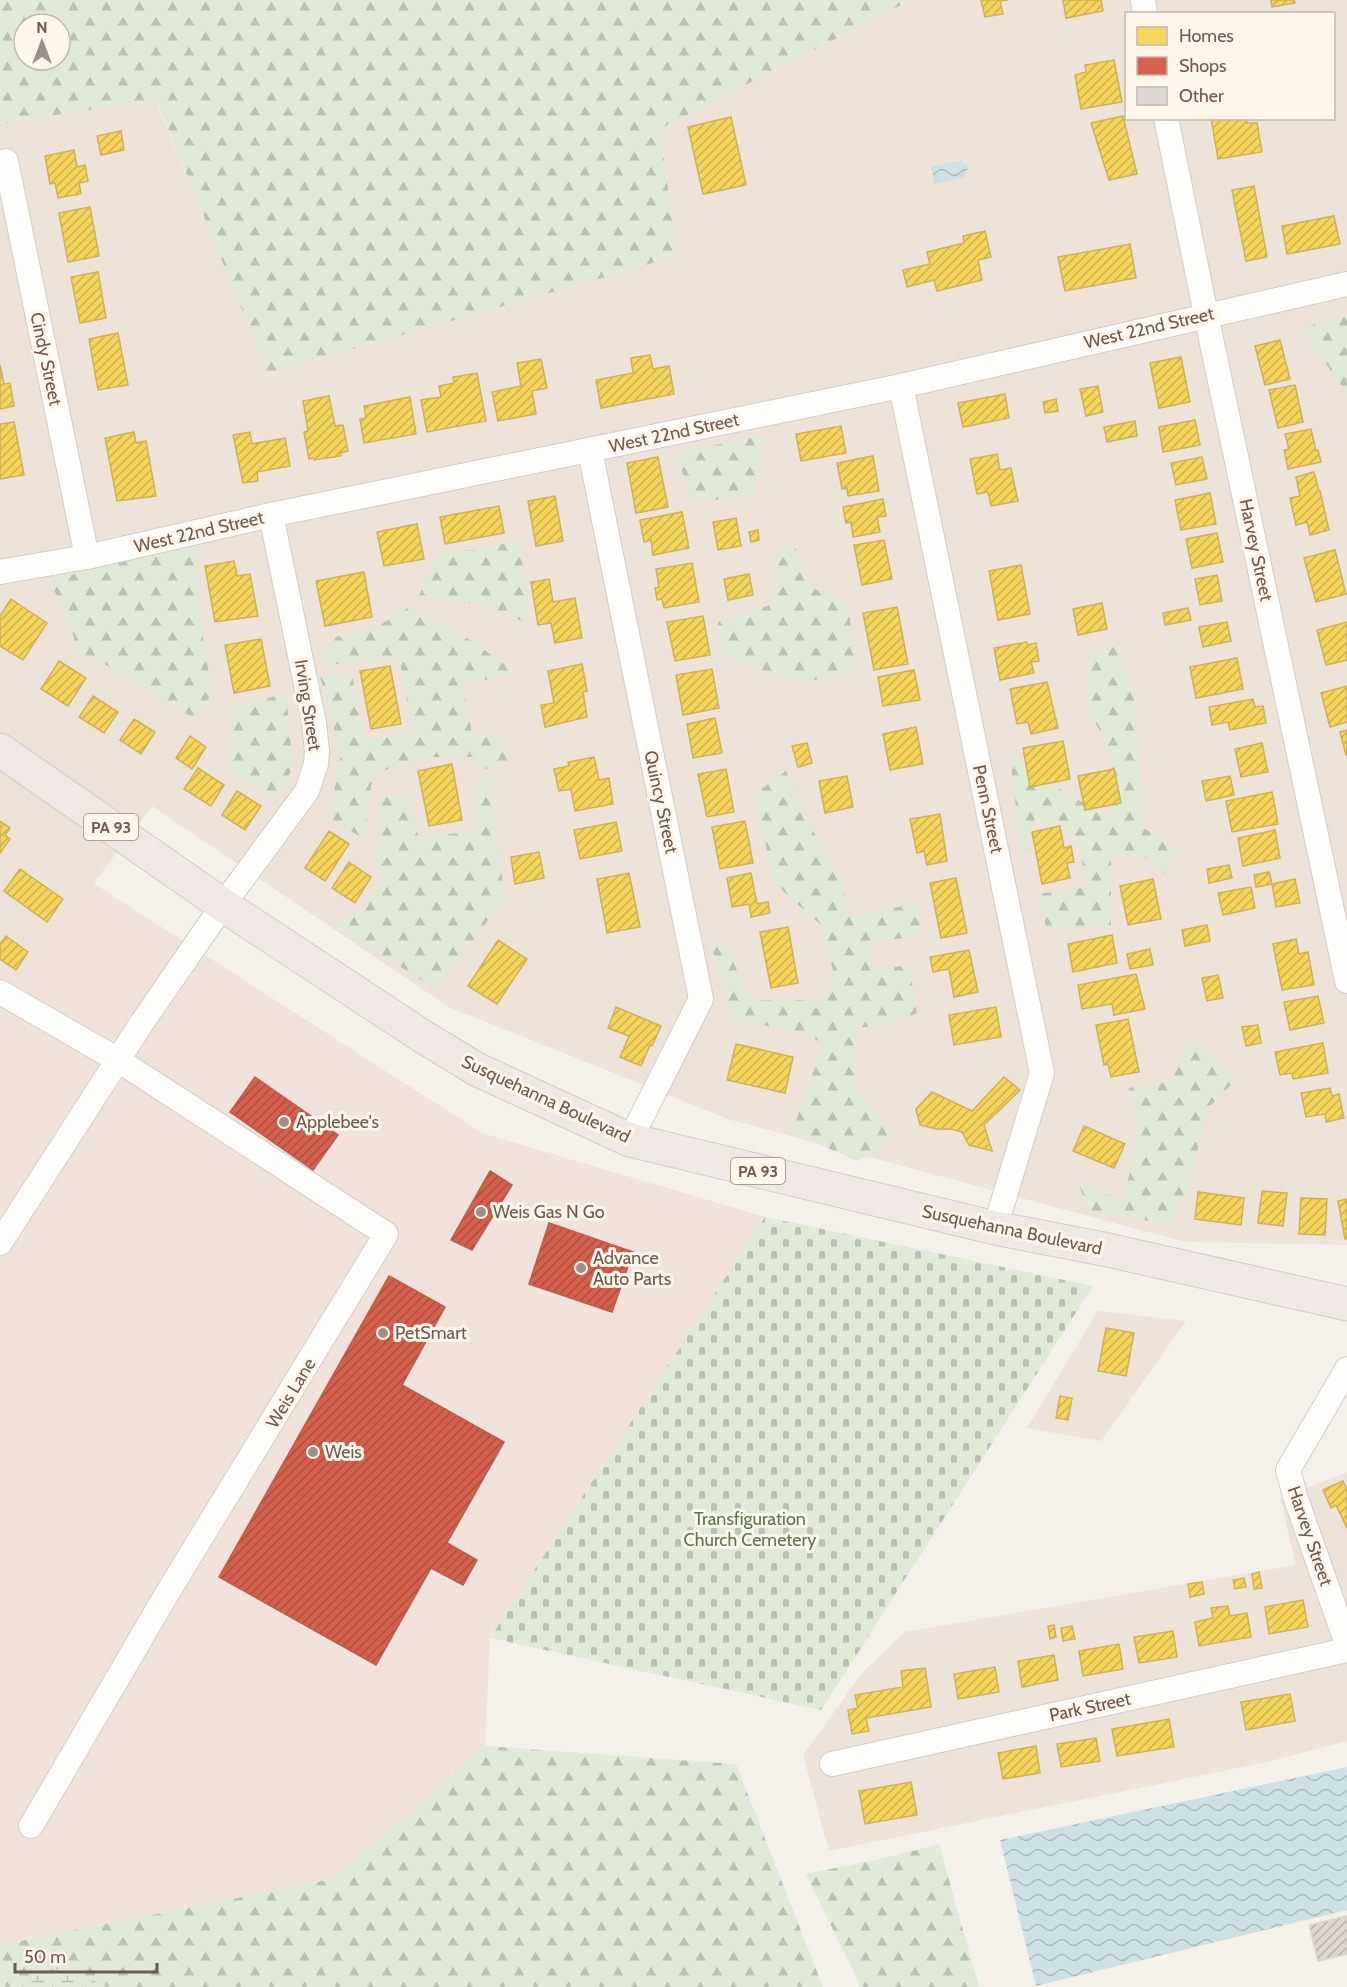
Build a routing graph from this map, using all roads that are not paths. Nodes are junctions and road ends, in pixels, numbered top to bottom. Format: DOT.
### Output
graph roads {
  1 [pos="1166,120"];
  2 [pos="6,161"];
  3 [pos="1347,284"];
  4 [pos="1206,315"];
  5 [pos="901,386"];
  6 [pos="590,451"];
  7 [pos="271,515"];
  8 [pos="87,556"];
  9 [pos="0,572"];
  10 [pos="0,750"];
  11 [pos="223,905"];
  12 [pos="1347,981"];
  13 [pos="0,992"];
  14 [pos="118,1060"];
  15 [pos="630,1140"];
  16 [pos="995,1228"];
  17 [pos="0,1243"];
  18 [pos="1347,1304"];
  19 [pos="1347,1370"];
  20 [pos="1347,1644"];
  21 [pos="1347,1650"];
  22 [pos="832,1764"];
  23 [pos="31,1826"];
  1 -- 4 [label="street, Harvey Street"];
  2 -- 8 [label="street, Cindy Street"];
  3 -- 4 [label="street, West 22nd Street"];
  4 -- 5 [label="street, West 22nd Street"];
  4 -- 12 [label="street, Harvey Street"];
  5 -- 6 [label="street, West 22nd Street"];
  5 -- 16 [label="street, Penn Street"];
  6 -- 7 [label="street, West 22nd Street"];
  6 -- 15 [label="street, Quincy Street"];
  7 -- 8 [label="street, West 22nd Street"];
  7 -- 11 [label="street, Irving Street"];
  8 -- 9 [label="street, West 22nd Street"];
  10 -- 11 [label="highway, Susquehanna Boulevard / PA 93"];
  11 -- 14 [label="street"];
  11 -- 15 [label="highway, Susquehanna Boulevard / PA 93"];
  13 -- 14 [label="street, Weis Lane"];
  14 -- 17 [label="street"];
  14 -- 23 [label="street, Weis Lane"];
  15 -- 16 [label="highway, Susquehanna Boulevard / PA 93"];
  16 -- 18 [label="highway, Susquehanna Boulevard / PA 93"];
  19 -- 20 [label="street, Harvey Street"];
  21 -- 22 [label="street, Park Street"];
}
